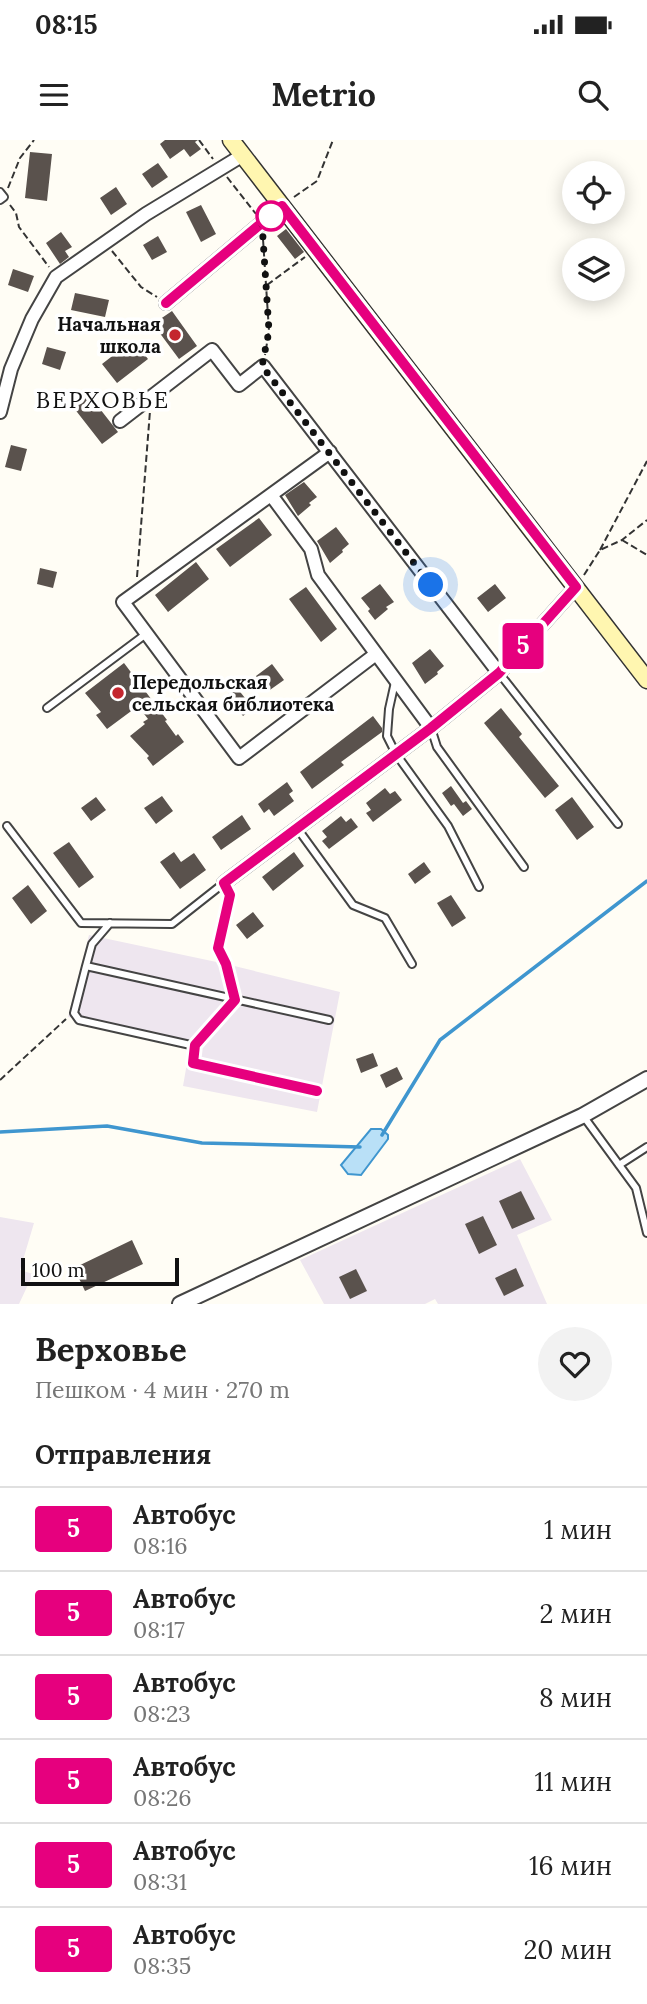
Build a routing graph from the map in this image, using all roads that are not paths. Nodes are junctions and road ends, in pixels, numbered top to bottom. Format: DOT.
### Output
graph roads {
  1 [pos="231,140"];
  2 [pos="243,155"];
  3 [pos="282,206"];
  4 [pos="166,303"];
  5 [pos="0,412"];
  6 [pos="120,421"];
  7 [pos="330,452"];
  8 [pos="271,495"];
  9 [pos="576,587"];
  10 [pos="146,634"];
  11 [pos="376,654"];
  12 [pos="499,673"];
  13 [pos="396,680"];
  14 [pos="647,680"];
  15 [pos="47,708"];
  16 [pos="431,728"];
  17 [pos="396,754"];
  18 [pos="618,824"];
  19 [pos="7,826"];
  20 [pos="297,828"];
  21 [pos="524,867"];
  22 [pos="224,883"];
  23 [pos="479,887"];
  24 [pos="110,923"];
  25 [pos="412,964"];
  26 [pos="86,966"];
  27 [pos="235,1000"];
  28 [pos="329,1020"];
  29 [pos="195,1045"];
  30 [pos="647,1080"];
  31 [pos="317,1091"];
  32 [pos="582,1116"];
  33 [pos="647,1147"];
  34 [pos="619,1165"];
  35 [pos="647,1233"];
  36 [pos="180,1304"];
  1 -- 2 [label="main road"];
  2 -- 3 [label="main road"];
  2 -- 5 [label="street"];
  3 -- 4 [label="street"];
  3 -- 9 [label="main road"];
  6 -- 7 [label="street"];
  7 -- 8 [label="street"];
  7 -- 12 [label="street"];
  8 -- 10 [label="street"];
  8 -- 11 [label="street"];
  9 -- 12 [label="street"];
  9 -- 14 [label="main road"];
  10 -- 11 [label="street"];
  10 -- 15 [label="lane"];
  11 -- 13 [label="street"];
  12 -- 16 [label="street"];
  12 -- 18 [label="lane"];
  13 -- 16 [label="street"];
  13 -- 17 [label="lane"];
  16 -- 17 [label="street"];
  16 -- 21 [label="lane"];
  17 -- 20 [label="street"];
  17 -- 23 [label="lane"];
  19 -- 24 [label="lane"];
  20 -- 22 [label="street"];
  20 -- 25 [label="lane"];
  22 -- 24 [label="lane"];
  22 -- 27 [label="lane"];
  24 -- 26 [label="lane"];
  26 -- 27 [label="lane"];
  26 -- 29 [label="lane"];
  27 -- 28 [label="lane"];
  27 -- 29 [label="lane"];
  29 -- 31 [label="lane"];
  30 -- 32 [label="street"];
  32 -- 34 [label="lane"];
  32 -- 36 [label="street"];
  33 -- 34 [label="lane"];
  34 -- 35 [label="lane"];
}
